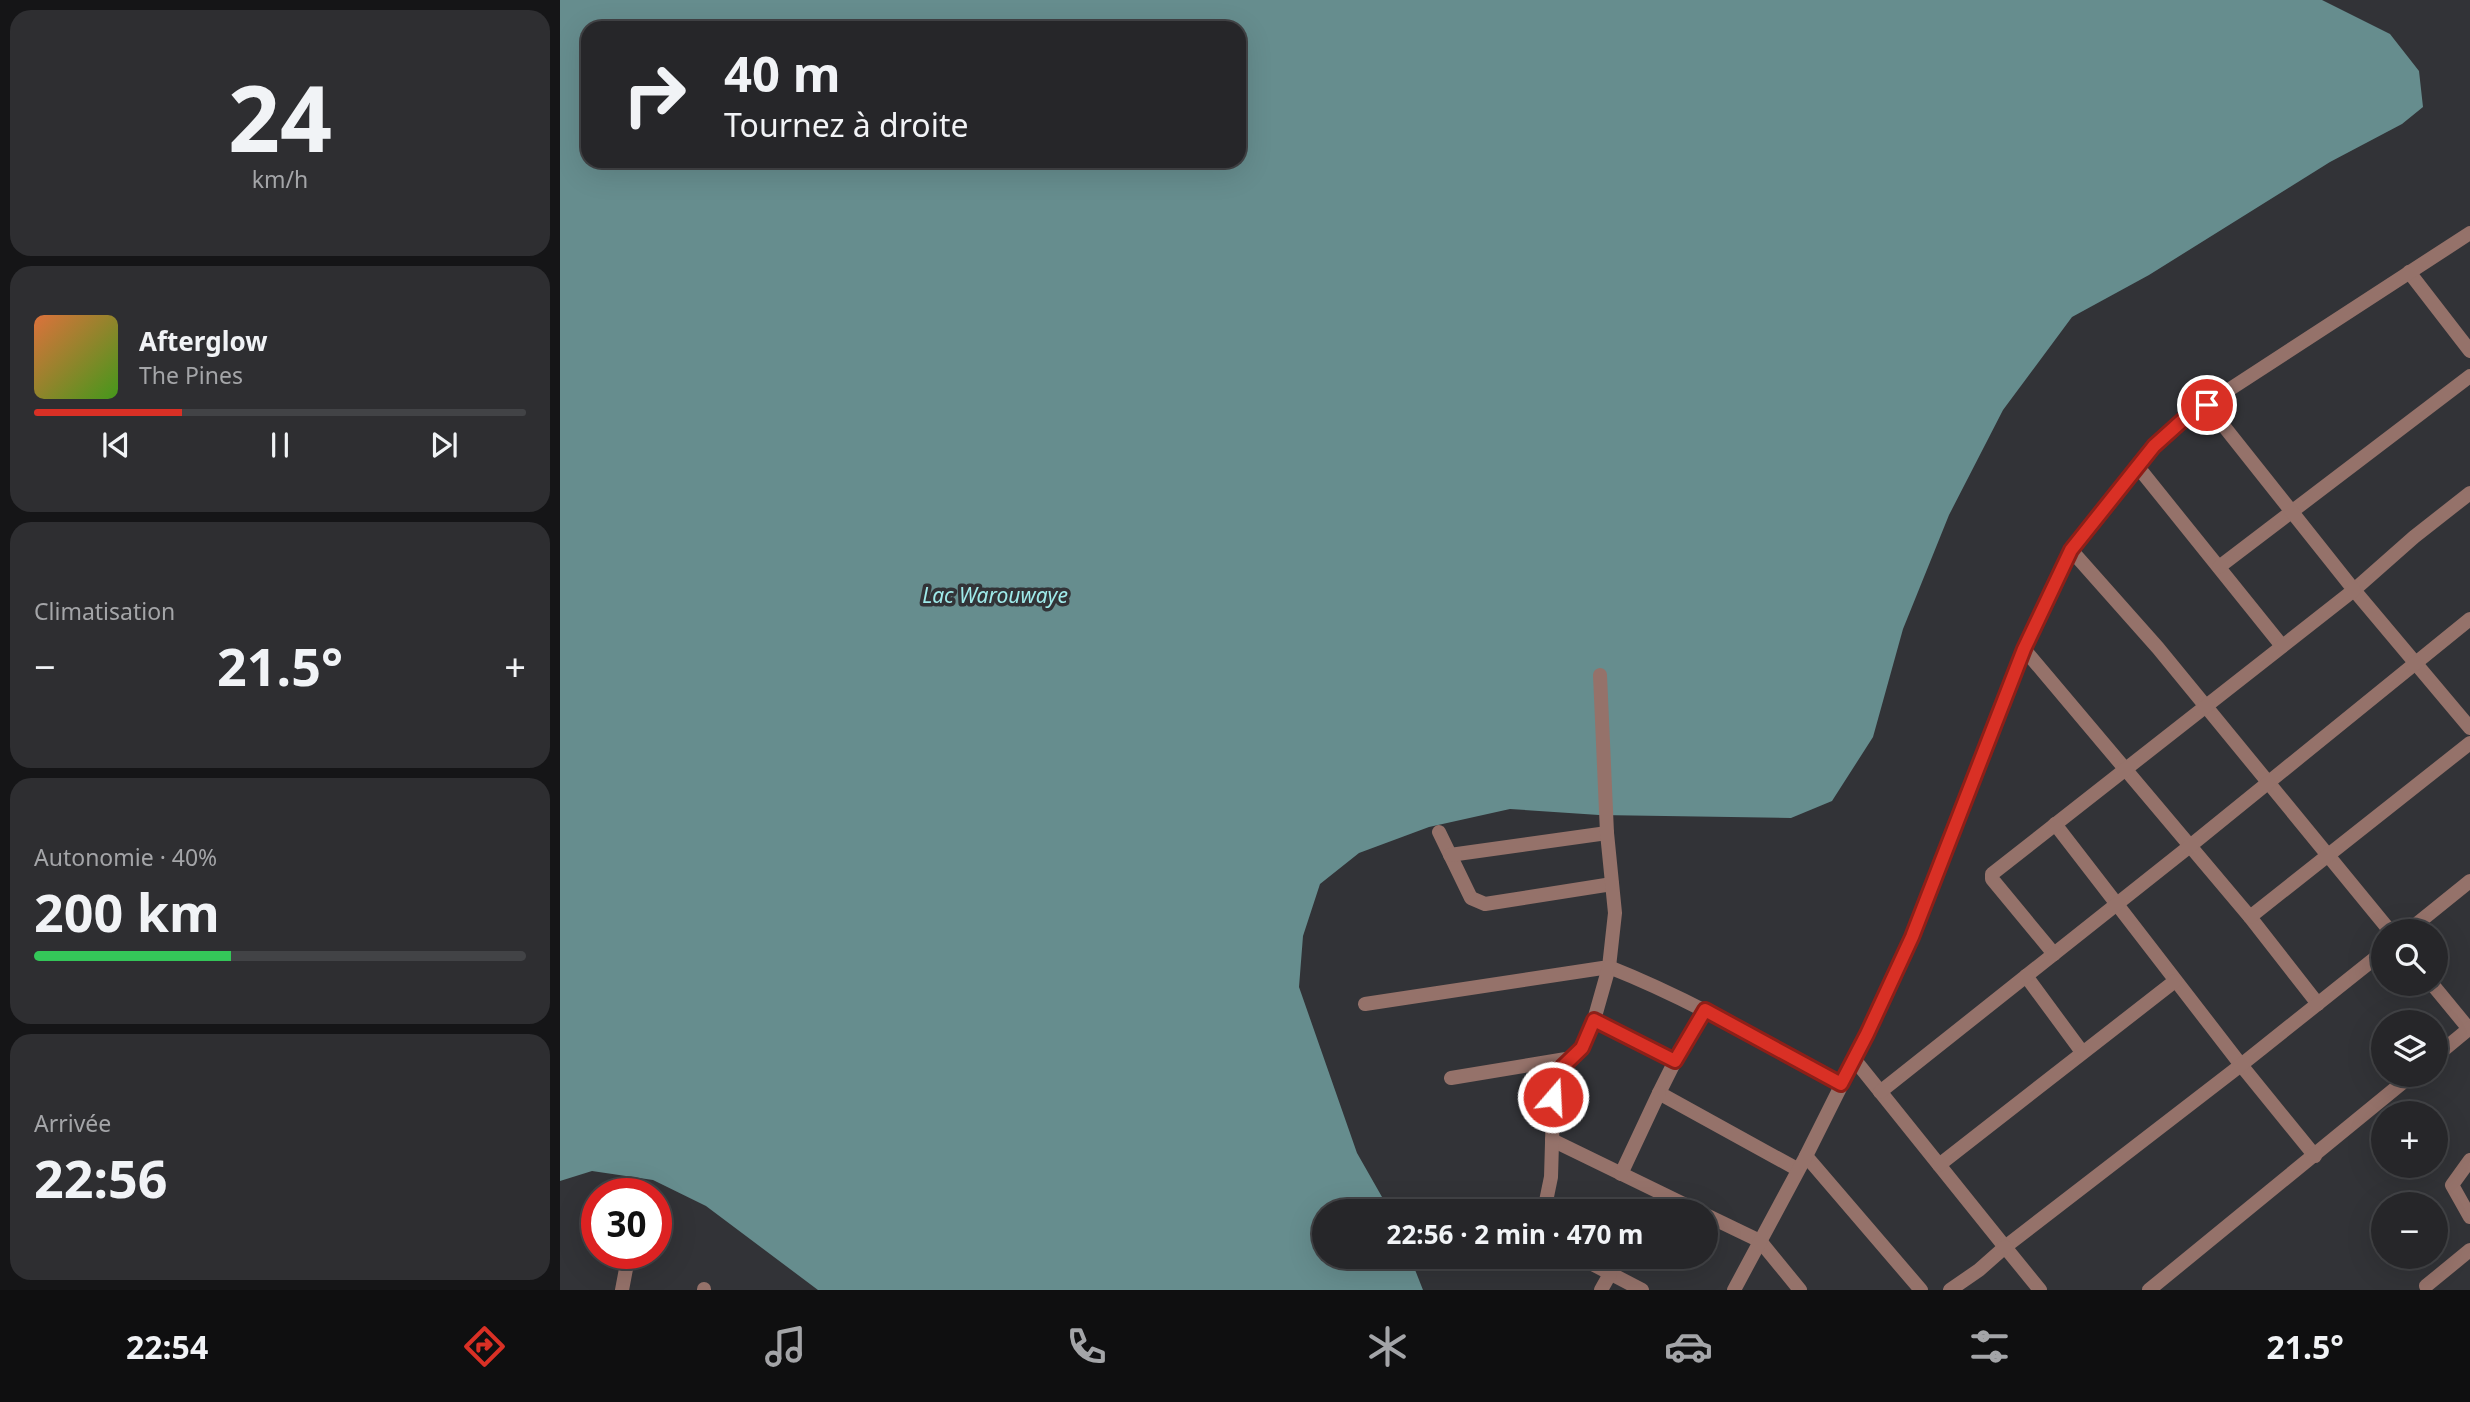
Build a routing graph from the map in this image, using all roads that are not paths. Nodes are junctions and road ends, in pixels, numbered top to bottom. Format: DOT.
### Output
graph roads {
  1 [pos="2470,233"];
  2 [pos="2409,272"];
  3 [pos="2470,351"];
  4 [pos="2470,376"];
  5 [pos="2207,405"];
  6 [pos="2138,467"];
  7 [pos="2470,494"];
  8 [pos="2293,513"];
  9 [pos="2071,550"];
  10 [pos="2219,567"];
  11 [pos="2354,590"];
  12 [pos="2470,619"];
  13 [pos="2282,646"];
  14 [pos="2024,649"];
  15 [pos="2416,663"];
  16 [pos="1600,676"];
  17 [pos="2204,707"];
  18 [pos="2470,728"];
  19 [pos="2470,743"];
  20 [pos="2125,769"];
  21 [pos="2267,783"];
  22 [pos="2055,824"];
  23 [pos="1439,832"];
  24 [pos="1607,833"];
  25 [pos="2190,846"];
  26 [pos="1450,855"];
  27 [pos="2327,857"];
  28 [pos="2470,881"];
  29 [pos="1612,884"];
  30 [pos="2117,904"];
  31 [pos="2250,917"];
  32 [pos="2380,919"];
  33 [pos="2423,919"];
  34 [pos="2054,954"];
  35 [pos="2371,961"];
  36 [pos="1609,967"];
  37 [pos="2026,976"];
  38 [pos="2175,981"];
  39 [pos="2442,996"];
  40 [pos="1365,1004"];
  41 [pos="2318,1004"];
  42 [pos="1705,1010"];
  43 [pos="1594,1020"];
  44 [pos="2469,1028"];
  45 [pos="2448,1046"];
  46 [pos="2082,1052"];
  47 [pos="1572,1058"];
  48 [pos="1854,1059"];
  49 [pos="1675,1061"];
  50 [pos="2241,1065"];
  51 [pos="1451,1078"];
  52 [pos="1841,1084"];
  53 [pos="2397,1087"];
  54 [pos="1880,1092"];
  55 [pos="1659,1093"];
  56 [pos="1552,1140"];
  57 [pos="1805,1156"];
  58 [pos="2315,1156"];
  59 [pos="2470,1160"];
  60 [pos="1939,1165"];
  61 [pos="1797,1169"];
  62 [pos="1621,1174"];
  63 [pos="1546,1199"];
  64 [pos="1673,1199"];
  65 [pos="2470,1217"];
  66 [pos="1718,1221"];
  67 [pos="1760,1241"];
  68 [pos="2006,1247"];
  69 [pos="2470,1250"];
  70 [pos="626,1269"];
  71 [pos="1601,1269"];
  72 [pos="1610,1274"];
  73 [pos="2426,1286"];
  74 [pos="622,1290"];
  75 [pos="1601,1290"];
  76 [pos="1642,1290"];
  77 [pos="1734,1290"];
  78 [pos="1800,1290"];
  79 [pos="1921,1290"];
  80 [pos="1950,1290"];
  81 [pos="2040,1290"];
  82 [pos="2149,1290"];
  1 -- 2 [label="street"];
  2 -- 3 [label="street"];
  2 -- 5 [label="street"];
  4 -- 8 [label="street"];
  5 -- 6 [label="street"];
  5 -- 8 [label="street"];
  6 -- 9 [label="street"];
  6 -- 10 [label="street"];
  7 -- 11 [label="street"];
  8 -- 10 [label="street"];
  8 -- 11 [label="street"];
  9 -- 14 [label="street"];
  9 -- 17 [label="street"];
  10 -- 13 [label="street"];
  11 -- 13 [label="street"];
  11 -- 15 [label="street"];
  12 -- 15 [label="street"];
  13 -- 17 [label="street"];
  14 -- 20 [label="street"];
  14 -- 48 [label="street"];
  15 -- 18 [label="street"];
  15 -- 21 [label="street"];
  16 -- 24 [label="street"];
  17 -- 20 [label="street"];
  17 -- 21 [label="street"];
  19 -- 27 [label="street"];
  20 -- 22 [label="street"];
  20 -- 25 [label="street"];
  21 -- 25 [label="street"];
  21 -- 27 [label="street"];
  22 -- 30 [label="street"];
  22 -- 34 [label="street"];
  23 -- 26 [label="street"];
  24 -- 26 [label="street"];
  24 -- 29 [label="street"];
  25 -- 30 [label="street"];
  25 -- 31 [label="street"];
  26 -- 29 [label="street"];
  27 -- 31 [label="street"];
  27 -- 32 [label="street"];
  28 -- 33 [label="street"];
  29 -- 36 [label="street"];
  30 -- 34 [label="street"];
  30 -- 38 [label="street"];
  31 -- 41 [label="street"];
  34 -- 37 [label="street"];
  35 -- 41 [label="street"];
  36 -- 40 [label="street"];
  36 -- 42 [label="street"];
  36 -- 43 [label="street"];
  37 -- 46 [label="street"];
  37 -- 54 [label="street"];
  38 -- 46 [label="street"];
  38 -- 50 [label="street"];
  39 -- 44 [label="street"];
  41 -- 50 [label="street"];
  42 -- 49 [label="street"];
  42 -- 52 [label="street"];
  43 -- 47 [label="street"];
  43 -- 49 [label="street"];
  44 -- 45 [label="street"];
  46 -- 60 [label="street"];
  47 -- 51 [label="street"];
  47 -- 56 [label="street"];
  48 -- 52 [label="street"];
  48 -- 54 [label="street"];
  49 -- 55 [label="street"];
  50 -- 58 [label="street"];
  50 -- 68 [label="street"];
  52 -- 57 [label="street"];
  53 -- 58 [label="street"];
  54 -- 60 [label="street"];
  55 -- 61 [label="street"];
  55 -- 62 [label="street"];
  56 -- 62 [label="street"];
  56 -- 63 [label="street"];
  57 -- 61 [label="street"];
  57 -- 79 [label="street"];
  58 -- 82 [label="street"];
  59 -- 65 [label="street"];
  60 -- 68 [label="street"];
  61 -- 67 [label="street"];
  62 -- 64 [label="street"];
  66 -- 67 [label="street"];
  67 -- 77 [label="street"];
  67 -- 78 [label="street"];
  68 -- 80 [label="street"];
  68 -- 81 [label="street"];
  69 -- 73 [label="street"];
  70 -- 74 [label="street"];
  71 -- 72 [label="street"];
  72 -- 75 [label="street"];
  72 -- 76 [label="street"];
}
